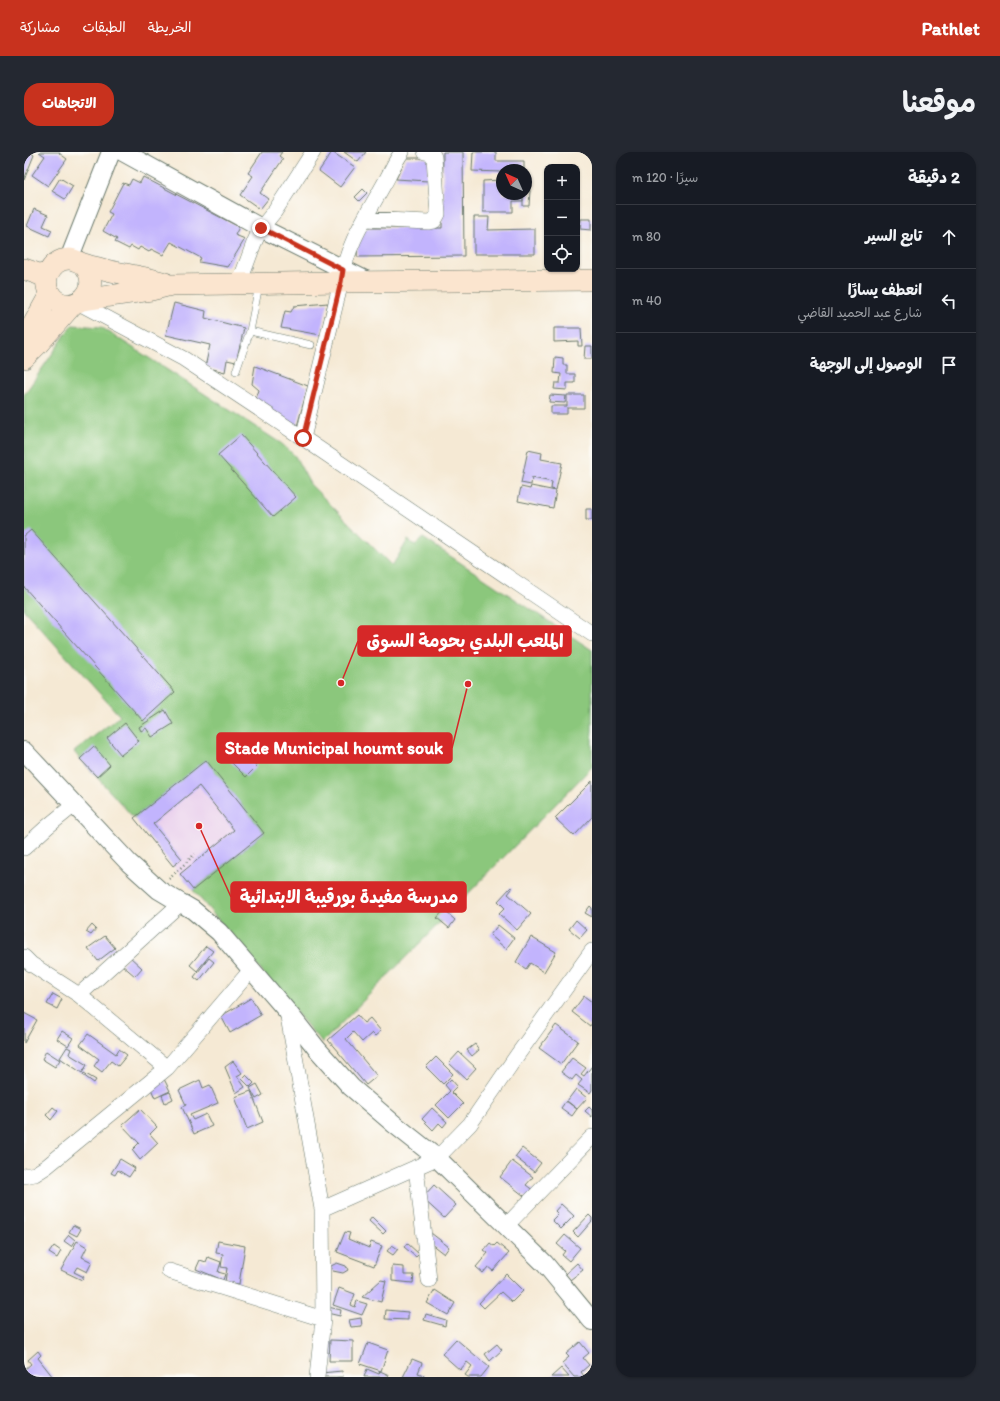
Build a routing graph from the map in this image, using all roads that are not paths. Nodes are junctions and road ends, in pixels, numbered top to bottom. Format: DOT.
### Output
graph roads {
  1 [pos="110,152"];
  2 [pos="123,152"];
  3 [pos="313,152"];
  4 [pos="402,152"];
  5 [pos="425,152"];
  6 [pos="365,219"];
  7 [pos="261,228"];
  8 [pos="76,262"];
  9 [pos="24,269"];
  10 [pos="342,276"];
  11 [pos="592,280"];
  12 [pos="249,284"];
  13 [pos="48,285"];
  14 [pos="171,285"];
  15 [pos="77,302"];
  16 [pos="250,331"];
  17 [pos="24,344"];
  18 [pos="311,345"];
  19 [pos="24,358"];
  20 [pos="236,371"];
  21 [pos="303,438"];
  22 [pos="592,634"];
  23 [pos="24,751"];
  24 [pos="74,806"];
  25 [pos="24,848"];
  26 [pos="182,904"];
  27 [pos="592,951"];
  28 [pos="24,957"];
  29 [pos="251,970"];
  30 [pos="79,995"];
  31 [pos="287,1011"];
  32 [pos="168,1068"];
  33 [pos="592,1137"];
  34 [pos="437,1158"];
  35 [pos="416,1167"];
  36 [pos="24,1176"];
  37 [pos="322,1209"];
  38 [pos="506,1226"];
  39 [pos="169,1271"];
  40 [pos="429,1280"];
  41 [pos="323,1319"];
  42 [pos="592,1321"];
  43 [pos="317,1377"];
  1 -- 8 [label="street"];
  2 -- 7 [label="street"];
  3 -- 7 [label="street"];
  4 -- 6 [label="street"];
  5 -- 6 [label="street"];
  6 -- 10 [label="street"];
  7 -- 10 [label="street"];
  7 -- 12 [label="street"];
  8 -- 13 [label="main road"];
  8 -- 14 [label="main road"];
  8 -- 15 [label="main road"];
  9 -- 13 [label="main road"];
  10 -- 11 [label="main road"];
  10 -- 12 [label="main road"];
  10 -- 21 [label="street"];
  12 -- 14 [label="main road"];
  12 -- 16 [label="lane"];
  13 -- 15 [label="main road"];
  13 -- 17 [label="main road"];
  14 -- 15 [label="main road"];
  15 -- 19 [label="main road"];
  15 -- 21 [label="street"];
  16 -- 18 [label="lane"];
  16 -- 20 [label="lane"];
  21 -- 22 [label="street"];
  23 -- 24 [label="street"];
  24 -- 25 [label="street"];
  24 -- 26 [label="street"];
  26 -- 29 [label="street"];
  26 -- 30 [label="street"];
  27 -- 34 [label="street"];
  28 -- 30 [label="street"];
  29 -- 31 [label="street"];
  29 -- 32 [label="street"];
  30 -- 32 [label="street"];
  31 -- 34 [label="street"];
  31 -- 37 [label="street"];
  32 -- 36 [label="street"];
  33 -- 38 [label="street"];
  34 -- 35 [label="street"];
  34 -- 38 [label="street"];
  35 -- 37 [label="street"];
  35 -- 40 [label="street"];
  37 -- 41 [label="street"];
  38 -- 42 [label="street"];
  39 -- 41 [label="street"];
  41 -- 43 [label="street"];
}
